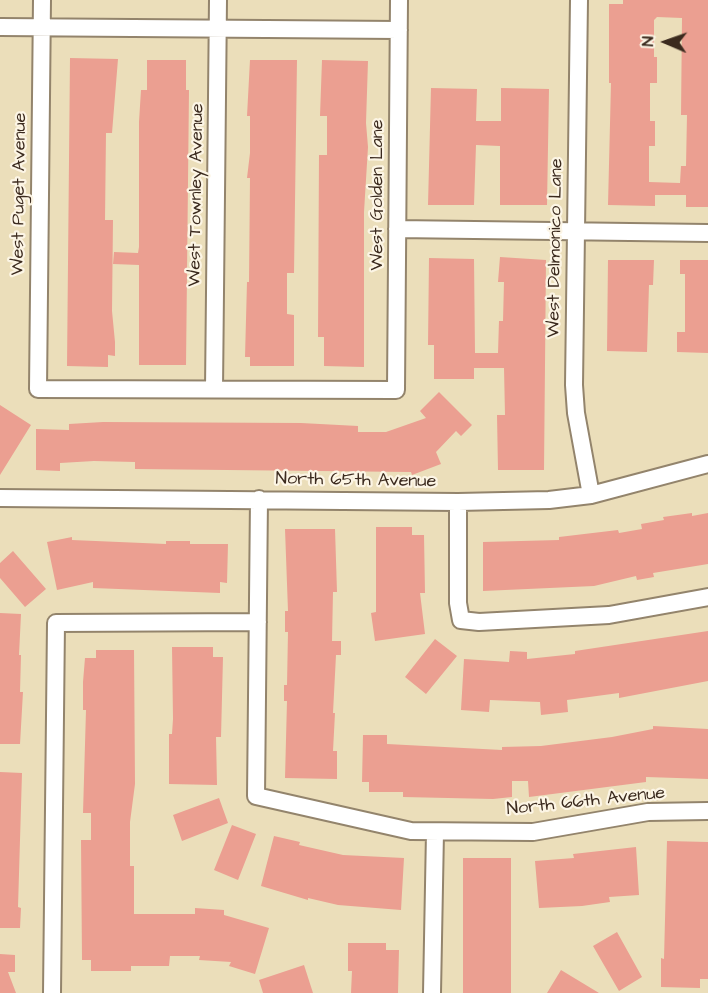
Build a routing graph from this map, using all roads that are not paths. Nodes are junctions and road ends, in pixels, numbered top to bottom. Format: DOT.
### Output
graph roads {
  1 [pos="42,0"];
  2 [pos="218,0"];
  3 [pos="399,0"];
  4 [pos="579,0"];
  5 [pos="0,27"];
  6 [pos="41,28"];
  7 [pos="218,29"];
  8 [pos="399,30"];
  9 [pos="397,229"];
  10 [pos="577,231"];
  11 [pos="708,233"];
  12 [pos="214,389"];
  13 [pos="708,464"];
  14 [pos="591,495"];
  15 [pos="0,498"];
  16 [pos="259,499"];
  17 [pos="459,502"];
  18 [pos="708,597"];
  19 [pos="258,622"];
  20 [pos="708,811"];
  21 [pos="435,832"];
  22 [pos="52,993"];
  23 [pos="432,993"];
  1 -- 6 [label="street, West Puget Avenue"];
  2 -- 7 [label="street, West Townley Avenue"];
  3 -- 8 [label="street, West Golden Lane"];
  4 -- 10 [label="street, West Delmonico Lane"];
  5 -- 6 [label="street"];
  6 -- 7 [label="street"];
  6 -- 12 [label="street, West Puget Avenue"];
  7 -- 8 [label="street"];
  7 -- 12 [label="street, West Townley Avenue"];
  8 -- 9 [label="street, West Golden Lane"];
  9 -- 10 [label="street"];
  9 -- 12 [label="street, West Golden Lane"];
  10 -- 11 [label="street"];
  10 -- 14 [label="street, West Delmonico Lane"];
  13 -- 14 [label="street, North 65th Avenue"];
  14 -- 17 [label="street, North 65th Avenue"];
  15 -- 16 [label="street, North 65th Avenue"];
  16 -- 17 [label="street, North 65th Avenue"];
  16 -- 19 [label="street"];
  17 -- 18 [label="street"];
  19 -- 21 [label="street, North 66th Avenue"];
  19 -- 22 [label="street"];
  20 -- 21 [label="street, North 66th Avenue"];
  21 -- 23 [label="street"];
}
